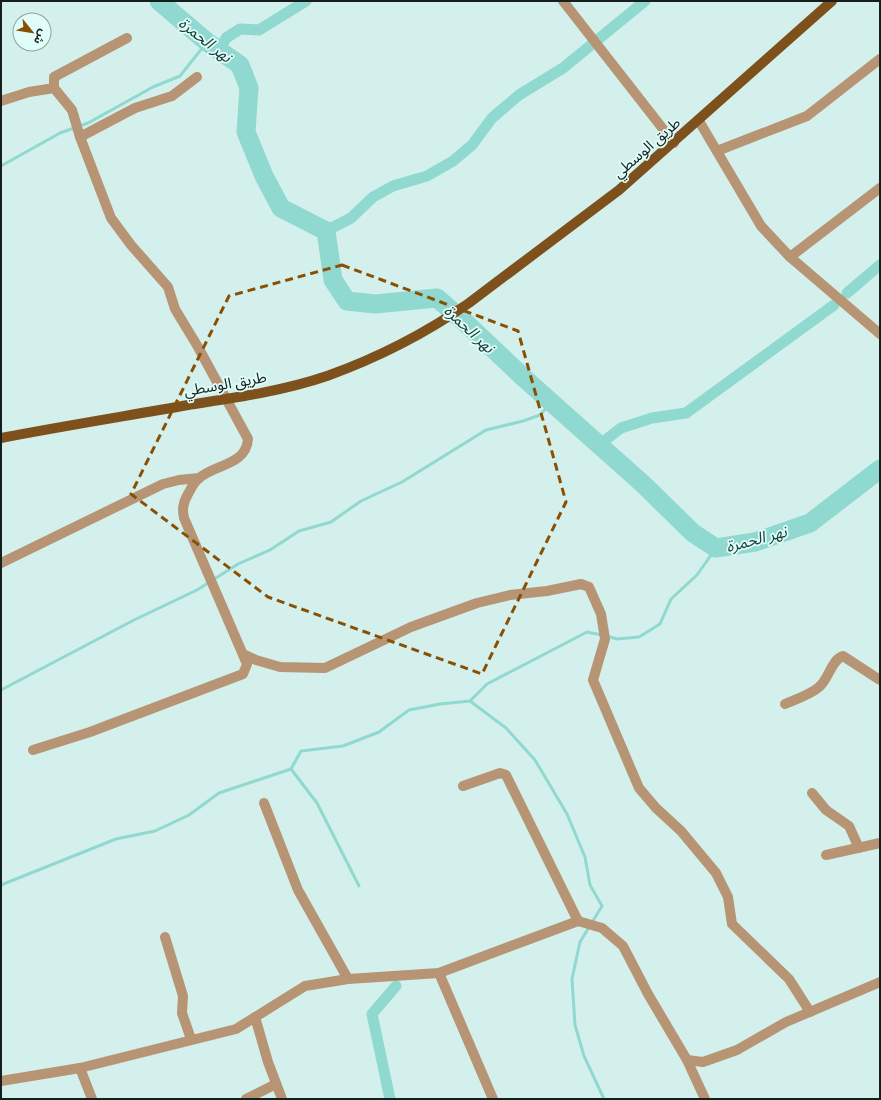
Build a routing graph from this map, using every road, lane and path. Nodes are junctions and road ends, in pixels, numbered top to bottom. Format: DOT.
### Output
graph roads {
  1 [pos="563,1"];
  2 [pos="832,1"];
  3 [pos="127,38"];
  4 [pos="880,59"];
  5 [pos="197,77"];
  6 [pos="54,88"];
  7 [pos="1,101"];
  8 [pos="698,121"];
  9 [pos="80,137"];
  10 [pos="674,143"];
  11 [pos="717,151"];
  12 [pos="880,188"];
  13 [pos="790,257"];
  14 [pos="880,334"];
  15 [pos="227,399"];
  16 [pos="1,438"];
  17 [pos="198,478"];
  18 [pos="1,563"];
  19 [pos="243,654"];
  20 [pos="880,680"];
  21 [pos="785,704"];
  22 [pos="33,750"];
  23 [pos="463,786"];
  24 [pos="812,793"];
  25 [pos="264,803"];
  26 [pos="880,843"];
  27 [pos="859,848"];
  28 [pos="826,855"];
  29 [pos="583,921"];
  30 [pos="165,937"];
  31 [pos="439,973"];
  32 [pos="348,978"];
  33 [pos="880,982"];
  34 [pos="810,1012"];
  35 [pos="255,1017"];
  36 [pos="191,1039"];
  37 [pos="687,1060"];
  38 [pos="80,1068"];
  39 [pos="1,1081"];
  40 [pos="276,1084"];
  41 [pos="92,1099"];
  42 [pos="246,1099"];
  43 [pos="282,1099"];
  44 [pos="493,1099"];
  45 [pos="705,1099"];
  1 -- 10 [label="street"];
  2 -- 8 [label="main road, طريق الوسطي"];
  3 -- 6 [label="street"];
  4 -- 11 [label="street"];
  5 -- 9 [label="street"];
  6 -- 7 [label="street"];
  6 -- 9 [label="street"];
  8 -- 10 [label="main road, طريق الوسطي"];
  8 -- 11 [label="street"];
  9 -- 15 [label="street"];
  10 -- 15 [label="main road, طريق الوسطي"];
  11 -- 13 [label="street"];
  12 -- 13 [label="street"];
  13 -- 14 [label="street"];
  15 -- 16 [label="main road, طريق الوسطي"];
  15 -- 17 [label="street"];
  17 -- 18 [label="street"];
  17 -- 19 [label="street"];
  19 -- 22 [label="street"];
  19 -- 34 [label="street"];
  20 -- 21 [label="street"];
  23 -- 29 [label="street"];
  24 -- 27 [label="street"];
  25 -- 32 [label="street"];
  26 -- 27 [label="street"];
  27 -- 28 [label="street"];
  29 -- 31 [label="street"];
  29 -- 37 [label="street"];
  30 -- 36 [label="street"];
  31 -- 32 [label="street"];
  31 -- 44 [label="street"];
  32 -- 35 [label="street"];
  33 -- 34 [label="street"];
  34 -- 37 [label="street"];
  35 -- 36 [label="street"];
  35 -- 40 [label="street"];
  36 -- 38 [label="street"];
  37 -- 45 [label="street"];
  38 -- 39 [label="street"];
  38 -- 41 [label="street"];
  40 -- 42 [label="street"];
  40 -- 43 [label="street"];
}
